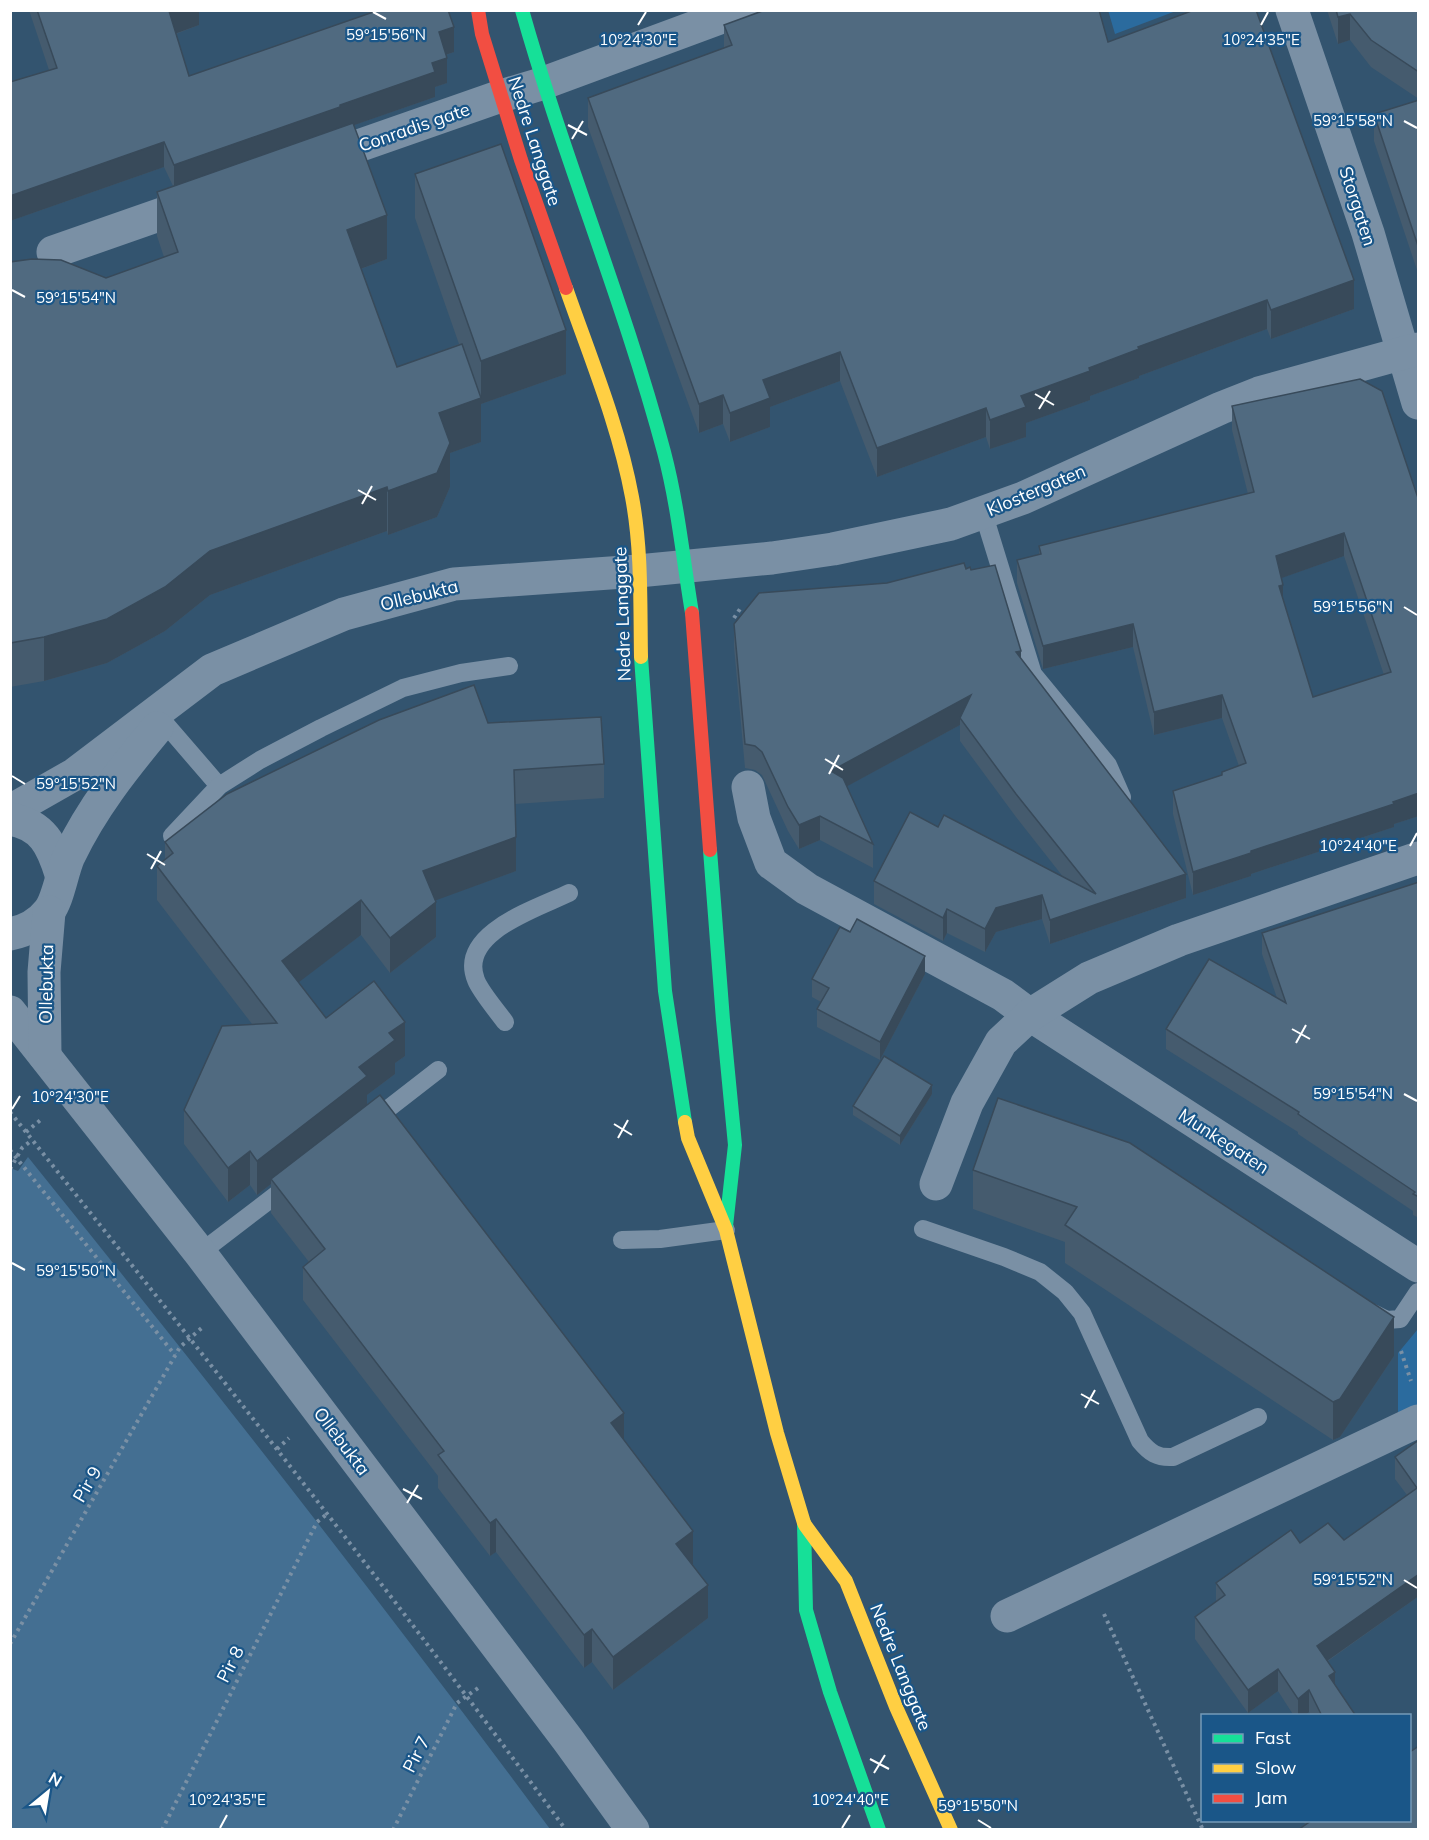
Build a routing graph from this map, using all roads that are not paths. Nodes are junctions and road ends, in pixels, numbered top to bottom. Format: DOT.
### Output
graph roads {
  1 [pos="478,10"];
  2 [pos="522,10"];
  3 [pos="741,10"];
  4 [pos="1292,10"];
  5 [pos="541,84"];
  6 [pos="501,96"];
  7 [pos="288,171"];
  8 [pos="232,190"];
  9 [pos="53,252"];
  10 [pos="1410,351"];
  11 [pos="1419,403"];
  12 [pos="983,512"];
  13 [pos="684,565"];
  14 [pos="638,571"];
  15 [pos="509,666"];
  16 [pos="212,670"];
  17 [pos="163,721"];
  18 [pos="219,786"];
  19 [pos="748,787"];
  20 [pos="1122,797"];
  21 [pos="10,811"];
  22 [pos="10,819"];
  23 [pos="172,836"];
  24 [pos="1419,858"];
  25 [pos="61,874"];
  26 [pos="569,893"];
  27 [pos="49,912"];
  28 [pos="10,934"];
  29 [pos="10,1012"];
  30 [pos="1030,1015"];
  31 [pos="505,1022"];
  32 [pos="45,1056"];
  33 [pos="438,1070"];
  34 [pos="356,1134"];
  35 [pos="301,1176"];
  36 [pos="936,1185"];
  37 [pos="923,1229"];
  38 [pos="726,1230"];
  39 [pos="622,1240"];
  40 [pos="200,1253"];
  41 [pos="1419,1266"];
  42 [pos="1419,1292"];
  43 [pos="1360,1305"];
  44 [pos="1417,1406"];
  45 [pos="1258,1417"];
  46 [pos="805,1526"];
  47 [pos="1007,1616"];
  48 [pos="633,1830"];
  49 [pos="879,1830"];
  50 [pos="951,1830"];
  1 -- 6 [label="main road, Nedre Langgate"];
  2 -- 5 [label="main road, Nedre Langgate"];
  3 -- 5 [label="street, Conradis gate"];
  4 -- 10 [label="street, Storgaten"];
  5 -- 6 [label="street, Conradis gate"];
  5 -- 13 [label="main road, Nedre Langgate"];
  6 -- 7 [label="street, Conradis gate"];
  6 -- 14 [label="main road, Nedre Langgate"];
  8 -- 9 [label="street"];
  10 -- 11 [label="street, Storgaten"];
  10 -- 12 [label="street, Klostergaten"];
  12 -- 13 [label="street, Klostergaten"];
  12 -- 20 [label="lane"];
  13 -- 14 [label="street, Klostergaten"];
  13 -- 38 [label="main road, Nedre Langgate"];
  14 -- 16 [label="street, Ollebukta"];
  14 -- 38 [label="main road, Nedre Langgate"];
  15 -- 18 [label="lane"];
  16 -- 17 [label="street, Ollebukta"];
  16 -- 21 [label="street, Ollebukta"];
  17 -- 18 [label="lane"];
  17 -- 25 [label="street, Ollebukta"];
  18 -- 23 [label="lane"];
  19 -- 30 [label="street, Munkegaten"];
  22 -- 25 [label="street"];
  24 -- 30 [label="street"];
  25 -- 27 [label="street, Ollebukta"];
  26 -- 31 [label="lane"];
  27 -- 28 [label="street, Ollebukta"];
  27 -- 32 [label="street, Ollebukta"];
  29 -- 32 [label="street, Ollebukta"];
  30 -- 36 [label="street"];
  30 -- 41 [label="street, Munkegaten"];
  32 -- 40 [label="street, Ollebukta"];
  33 -- 34 [label="lane"];
  35 -- 40 [label="lane"];
  37 -- 45 [label="lane"];
  38 -- 39 [label="lane"];
  38 -- 46 [label="main road, Nedre Langgate"];
  40 -- 48 [label="street, Ollebukta"];
  42 -- 43 [label="lane"];
  44 -- 47 [label="street"];
  46 -- 49 [label="main road, Nedre Langgate"];
  46 -- 50 [label="main road, Nedre Langgate"];
}
